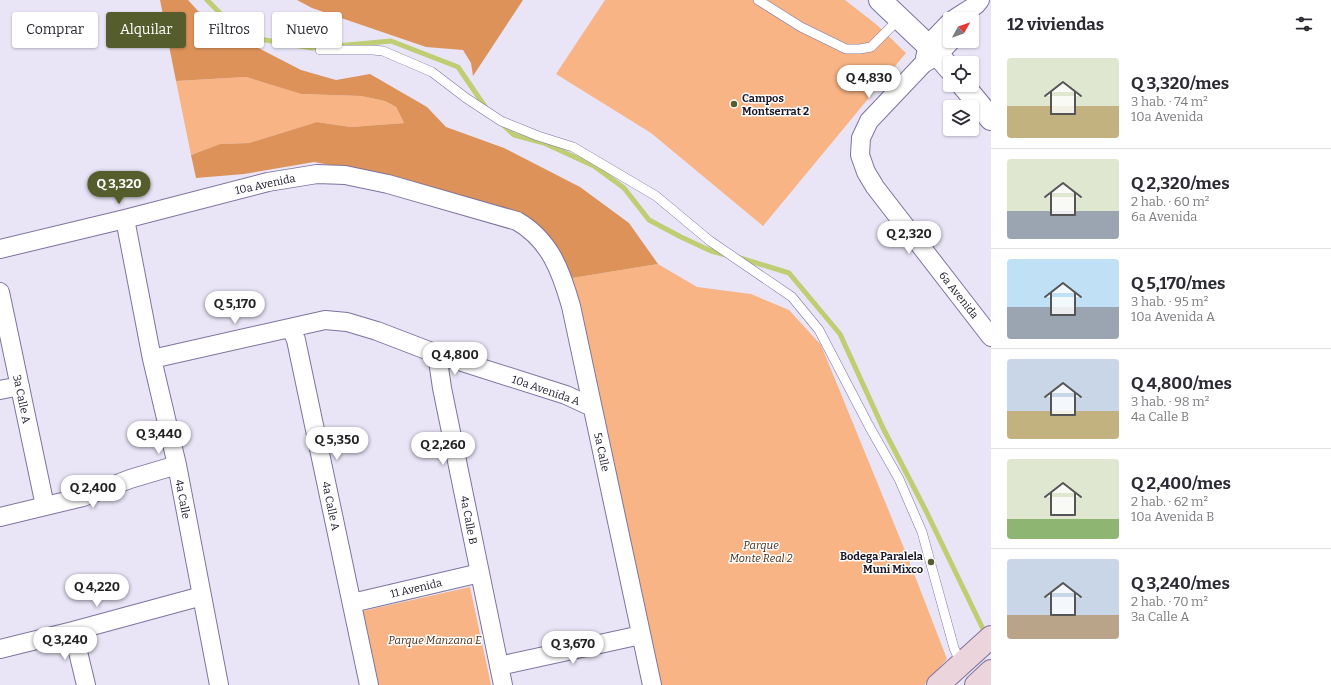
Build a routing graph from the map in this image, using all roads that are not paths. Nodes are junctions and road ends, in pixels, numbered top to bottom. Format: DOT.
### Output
graph roads {
  1 [pos="758,0"];
  2 [pos="880,0"];
  3 [pos="900,18"];
  4 [pos="943,41"];
  5 [pos="320,50"];
  6 [pos="938,55"];
  7 [pos="969,92"];
  8 [pos="991,119"];
  9 [pos="125,219"];
  10 [pos="529,228"];
  11 [pos="0,249"];
  12 [pos="0,292"];
  13 [pos="291,328"];
  14 [pos="991,337"];
  15 [pos="436,354"];
  16 [pos="152,359"];
  17 [pos="20,386"];
  18 [pos="0,390"];
  19 [pos="592,407"];
  20 [pos="177,465"];
  21 [pos="45,506"];
  22 [pos="0,517"];
  23 [pos="480,573"];
  24 [pos="202,596"];
  25 [pos="352,603"];
  26 [pos="73,631"];
  27 [pos="641,635"];
  28 [pos="991,638"];
  29 [pos="0,649"];
  30 [pos="961,664"];
  31 [pos="499,666"];
  32 [pos="991,671"];
  33 [pos="86,685"];
  34 [pos="219,685"];
  35 [pos="369,685"];
  36 [pos="503,685"];
  37 [pos="652,685"];
  38 [pos="938,685"];
  39 [pos="976,685"];
  1 -- 3 [label="lane"];
  2 -- 3 [label="street"];
  3 -- 6 [label="street"];
  4 -- 6 [label="street"];
  5 -- 30 [label="lane"];
  6 -- 14 [label="street, 6a Avenida"];
  7 -- 8 [label="street"];
  9 -- 10 [label="street, 10a Avenida"];
  9 -- 11 [label="street, 10a Avenida"];
  9 -- 16 [label="street, 4a Calle"];
  10 -- 19 [label="street, 5a Calle"];
  12 -- 17 [label="street, 3a Calle A"];
  13 -- 15 [label="street, 10a Avenida A"];
  13 -- 16 [label="street, 10a Avenida A"];
  13 -- 25 [label="street, 4a Calle A"];
  15 -- 19 [label="street, 10a Avenida A"];
  15 -- 23 [label="street, 4a Calle B"];
  16 -- 20 [label="street, 4a Calle"];
  17 -- 18 [label="street"];
  17 -- 21 [label="street, 3a Calle A"];
  19 -- 27 [label="street, 5a Calle"];
  20 -- 21 [label="street"];
  20 -- 24 [label="street, 4a Calle"];
  21 -- 22 [label="street"];
  23 -- 25 [label="street, 11 Avenida"];
  23 -- 31 [label="street, 4a Calle B"];
  24 -- 26 [label="street"];
  24 -- 34 [label="street, 4a Calle"];
  25 -- 35 [label="street, 4a Calle A"];
  26 -- 29 [label="street"];
  26 -- 33 [label="street"];
  27 -- 31 [label="street"];
  27 -- 37 [label="street, 5a Calle"];
  28 -- 30 [label="main road"];
  30 -- 38 [label="main road"];
  31 -- 36 [label="street, 4a Calle B"];
  32 -- 39 [label="main road"];
}
